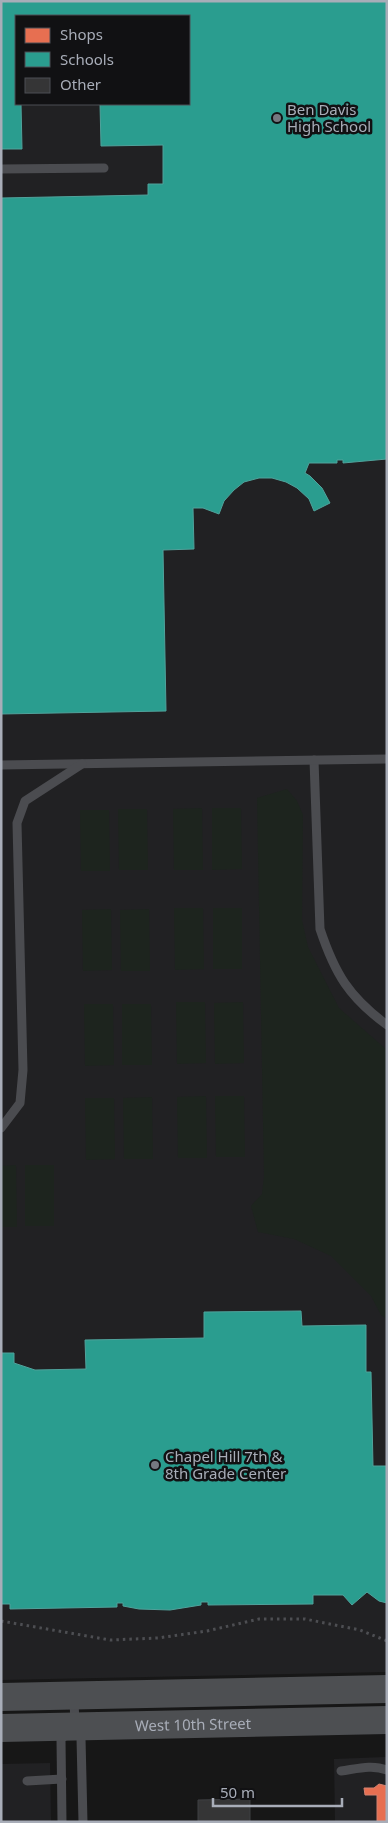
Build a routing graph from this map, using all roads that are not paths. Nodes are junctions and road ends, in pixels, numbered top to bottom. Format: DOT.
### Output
graph roads {
  1 [pos="104,168"];
  2 [pos="1,169"];
  3 [pos="387,759"];
  4 [pos="314,760"];
  5 [pos="82,764"];
  6 [pos="1,765"];
  7 [pos="387,1025"];
  8 [pos="1,1128"];
  9 [pos="387,1689"];
  10 [pos="74,1695"];
  11 [pos="1,1697"];
  12 [pos="387,1720"];
  13 [pos="75,1727"];
  14 [pos="1,1728"];
  15 [pos="387,1770"];
  16 [pos="341,1772"];
  17 [pos="62,1780"];
  18 [pos="27,1781"];
  19 [pos="62,1822"];
  20 [pos="84,1822"];
  1 -- 2 [label="lane"];
  3 -- 4 [label="lane"];
  4 -- 5 [label="lane"];
  4 -- 7 [label="lane"];
  5 -- 6 [label="lane"];
  5 -- 8 [label="lane"];
  9 -- 10 [label="main road, West 10th Street"];
  10 -- 11 [label="main road, West 10th Street"];
  10 -- 13 [label="lane"];
  12 -- 13 [label="main road, West 10th Street"];
  13 -- 14 [label="main road, West 10th Street"];
  13 -- 17 [label="lane"];
  13 -- 20 [label="lane"];
  15 -- 16 [label="lane"];
  17 -- 18 [label="lane"];
  17 -- 19 [label="lane"];
}
